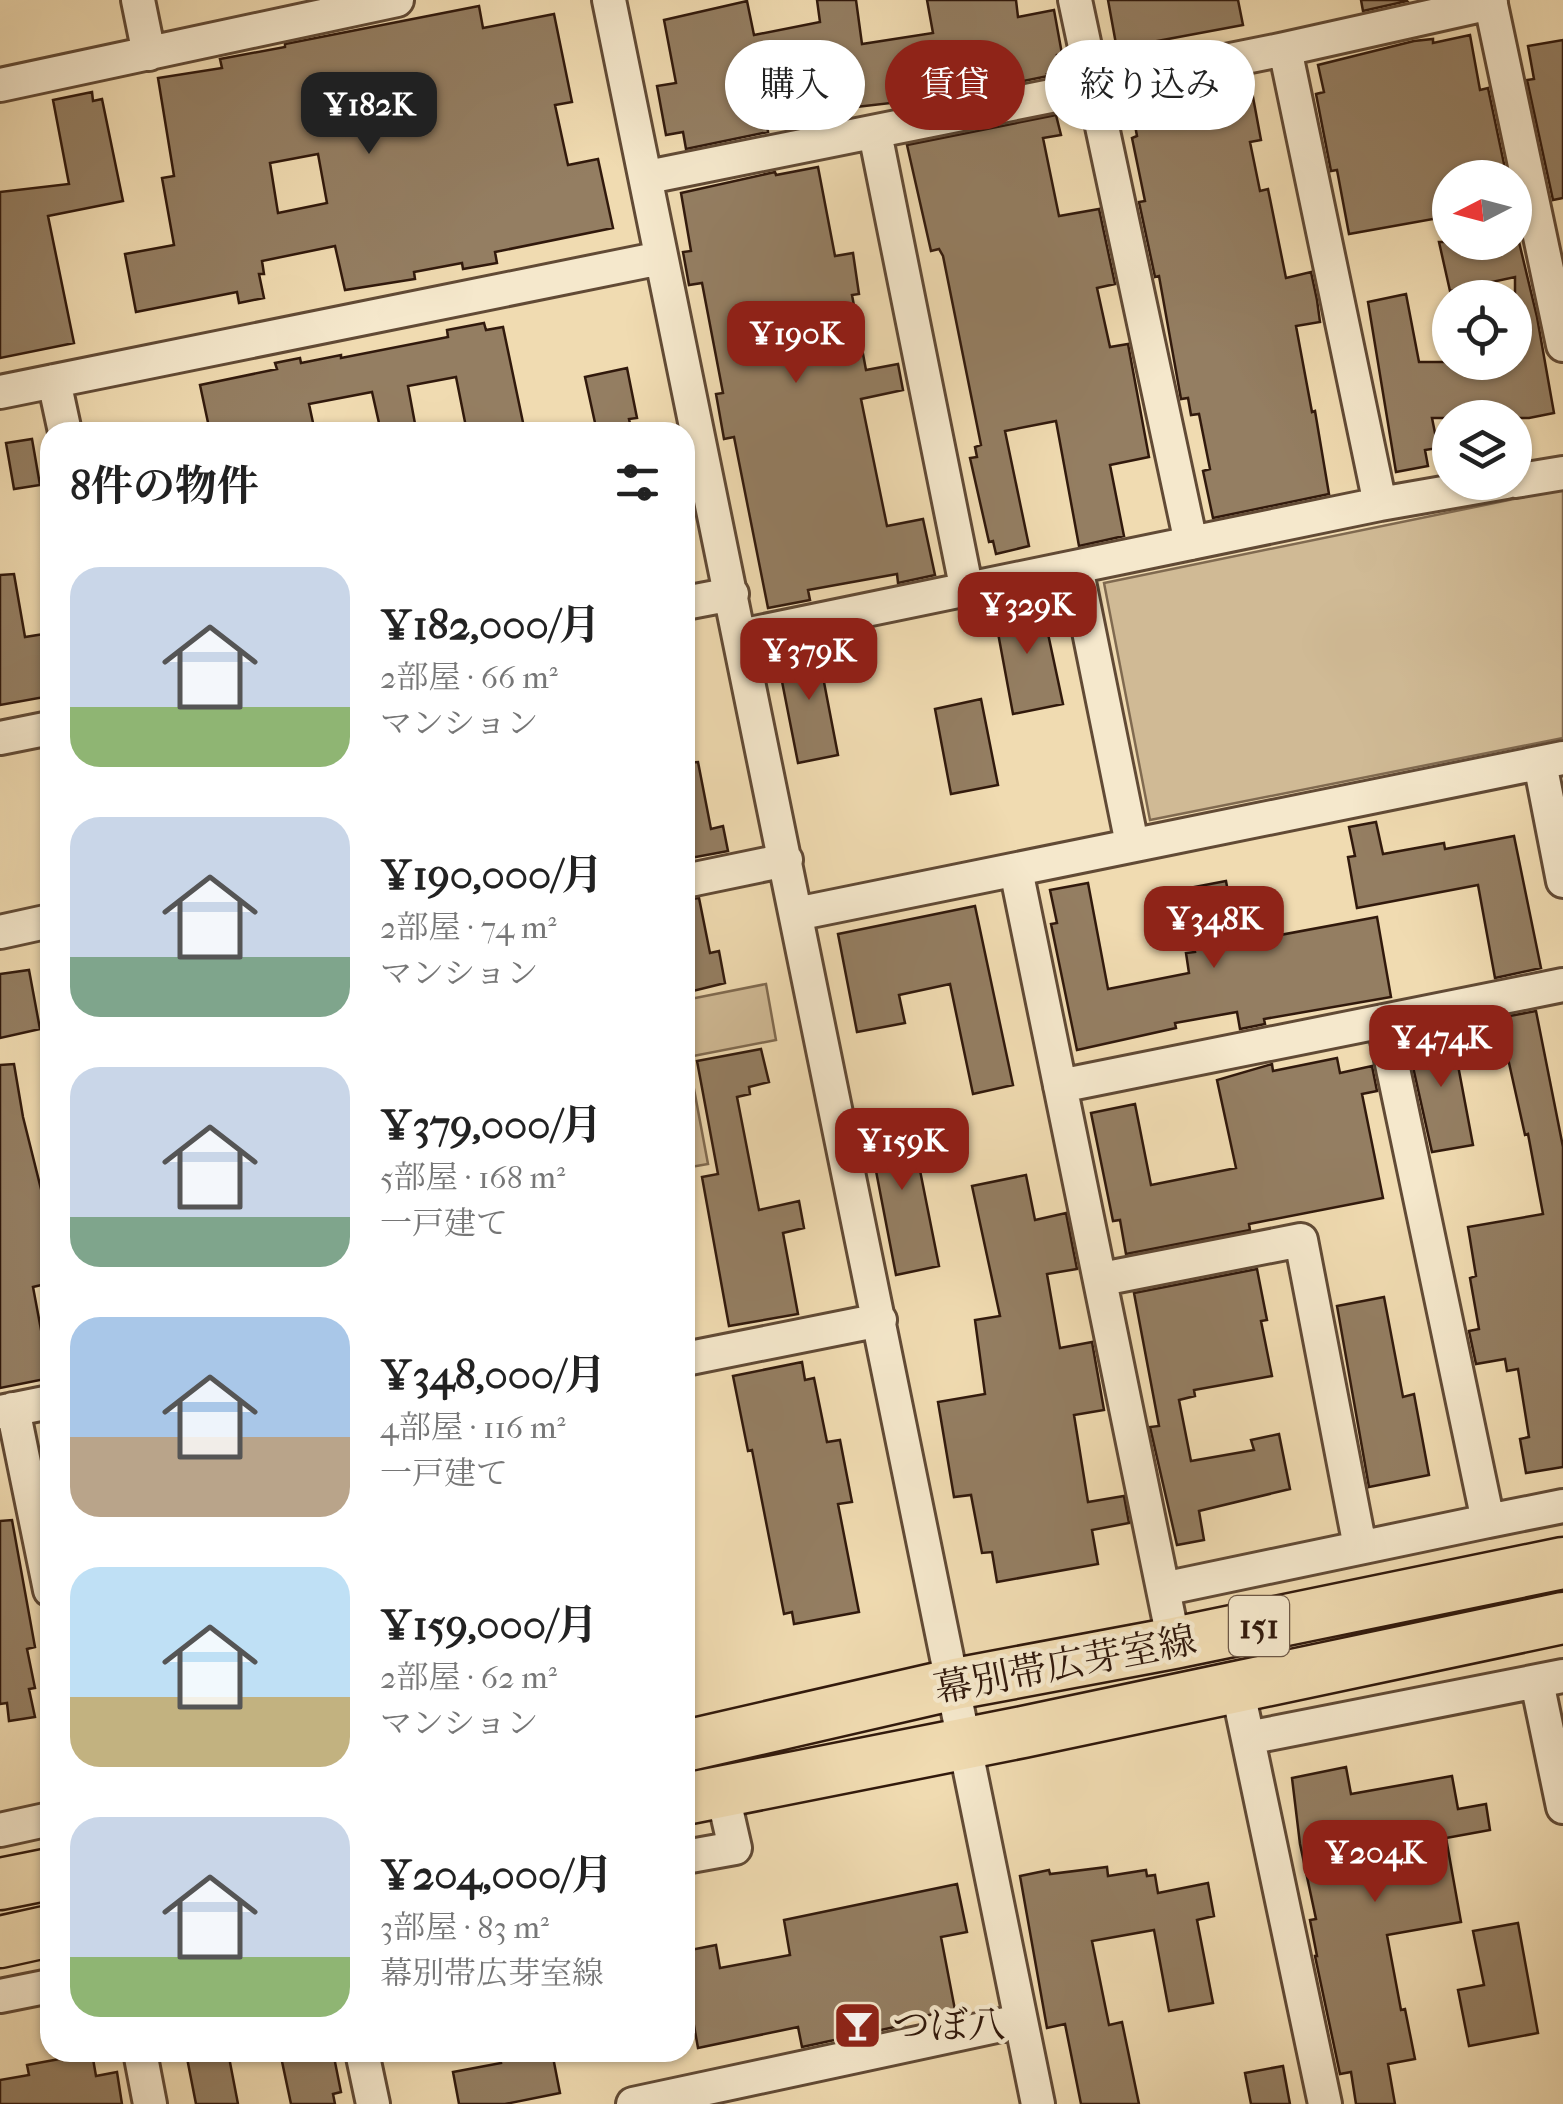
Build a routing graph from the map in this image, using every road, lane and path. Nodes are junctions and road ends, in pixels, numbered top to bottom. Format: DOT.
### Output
graph roads {
  1 [pos="138,0"];
  2 [pos="610,0"];
  3 [pos="1075,0"];
  4 [pos="1490,1"];
  5 [pos="378,2"];
  6 [pos="1082,40"];
  7 [pos="1285,48"];
  8 [pos="149,54"];
  9 [pos="1255,54"];
  10 [pos="0,85"];
  11 [pos="1045,98"];
  12 [pos="1100,130"];
  13 [pos="874,133"];
  14 [pos="648,177"];
  15 [pos="661,258"];
  16 [pos="1556,276"];
  17 [pos="1563,345"];
  18 [pos="54,381"];
  19 [pos="0,392"];
  20 [pos="62,422"];
  21 [pos="1563,473"];
  22 [pos="1532,478"];
  23 [pos="1432,495"];
  24 [pos="1380,504"];
  25 [pos="1191,543"];
  26 [pos="1076,567"];
  27 [pos="967,591"];
  28 [pos="732,594"];
  29 [pos="695,601"];
  30 [pos="740,636"];
  31 [pos="40,730"];
  32 [pos="0,738"];
  33 [pos="1552,761"];
  34 [pos="1132,844"];
  35 [pos="786,860"];
  36 [pos="1016,870"];
  37 [pos="695,879"];
  38 [pos="1563,880"];
  39 [pos="796,914"];
  40 [pos="40,924"];
  41 [pos="0,932"];
  42 [pos="1563,985"];
  43 [pos="1384,1022"];
  44 [pos="1060,1086"];
  45 [pos="1102,1279"];
  46 [pos="880,1320"];
  47 [pos="695,1357"];
  48 [pos="40,1404"];
  49 [pos="6,1410"];
  50 [pos="1563,1506"];
  51 [pos="1488,1521"];
  52 [pos="1360,1548"];
  53 [pos="40,1549"];
  54 [pos="1563,1563"];
  55 [pos="1163,1589"];
  56 [pos="1563,1618"];
  57 [pos="1174,1643"];
  58 [pos="1550,1679"];
  59 [pos="955,1684"];
  60 [pos="1238,1687"];
  61 [pos="1248,1738"];
  62 [pos="695,1744"];
  63 [pos="966,1744"];
  64 [pos="704,1795"];
  65 [pos="1563,1807"];
  66 [pos="40,1821"];
  67 [pos="0,1830"];
  68 [pos="695,1856"];
  69 [pos="40,1876"];
  70 [pos="0,1884"];
  71 [pos="40,1932"];
  72 [pos="0,1942"];
  73 [pos="40,1988"];
  74 [pos="0,1996"];
  75 [pos="1020,2021"];
  76 [pos="142,2062"];
  77 [pos="364,2062"];
  78 [pos="150,2104"];
  79 [pos="372,2104"];
  80 [pos="633,2104"];
  81 [pos="1038,2104"];
  82 [pos="1325,2104"];
  1 -- 8 [label="street"];
  2 -- 14 [label="street"];
  3 -- 6 [label="street"];
  4 -- 7 [label="street"];
  4 -- 16 [label="street"];
  5 -- 8 [label="street"];
  7 -- 9 [label="street"];
  7 -- 24 [label="street"];
  8 -- 10 [label="street"];
  11 -- 13 [label="street"];
  12 -- 25 [label="street"];
  13 -- 14 [label="street"];
  13 -- 27 [label="street"];
  14 -- 15 [label="street"];
  15 -- 18 [label="street"];
  15 -- 28 [label="street"];
  16 -- 17 [label="street"];
  18 -- 19 [label="street"];
  18 -- 20 [label="street"];
  21 -- 22 [label="street"];
  23 -- 24 [label="street"];
  24 -- 25 [label="street"];
  25 -- 26 [label="street"];
  26 -- 27 [label="street"];
  26 -- 34 [label="street"];
  27 -- 30 [label="street"];
  28 -- 29 [label="street"];
  28 -- 30 [label="street"];
  30 -- 35 [label="street"];
  31 -- 32 [label="street"];
  33 -- 34 [label="street"];
  33 -- 38 [label="street"];
  34 -- 36 [label="street"];
  35 -- 37 [label="street"];
  35 -- 39 [label="street"];
  36 -- 39 [label="street"];
  36 -- 44 [label="street"];
  39 -- 46 [label="street"];
  40 -- 41 [label="street"];
  42 -- 43 [label="street"];
  43 -- 44 [label="street"];
  43 -- 51 [label="street"];
  44 -- 45 [label="street"];
  45 -- 52 [label="street"];
  45 -- 55 [label="street"];
  46 -- 47 [label="street"];
  46 -- 59 [label="street"];
  48 -- 49 [label="street"];
  49 -- 53 [label="street"];
  50 -- 51 [label="street"];
  51 -- 52 [label="street"];
  52 -- 55 [label="street"];
  54 -- 57 [label="main road, 幕別帯広芽室線 / 151"];
  55 -- 57 [label="street"];
  56 -- 60 [label="main road, 幕別帯広芽室線 / 151"];
  57 -- 59 [label="main road, 幕別帯広芽室線 / 151"];
  58 -- 61 [label="street"];
  58 -- 65 [label="street"];
  59 -- 62 [label="main road, 幕別帯広芽室線 / 151"];
  59 -- 63 [label="street"];
  60 -- 61 [label="street"];
  60 -- 63 [label="main road, 幕別帯広芽室線 / 151"];
  61 -- 82 [label="street"];
  63 -- 64 [label="main road, 幕別帯広芽室線 / 151"];
  63 -- 75 [label="street"];
  64 -- 68 [label="street"];
  66 -- 67 [label="street"];
  69 -- 70 [label="main road"];
  71 -- 72 [label="main road"];
  73 -- 74 [label="street"];
  75 -- 80 [label="street"];
  75 -- 81 [label="street"];
  76 -- 78 [label="street"];
  77 -- 79 [label="street"];
}
